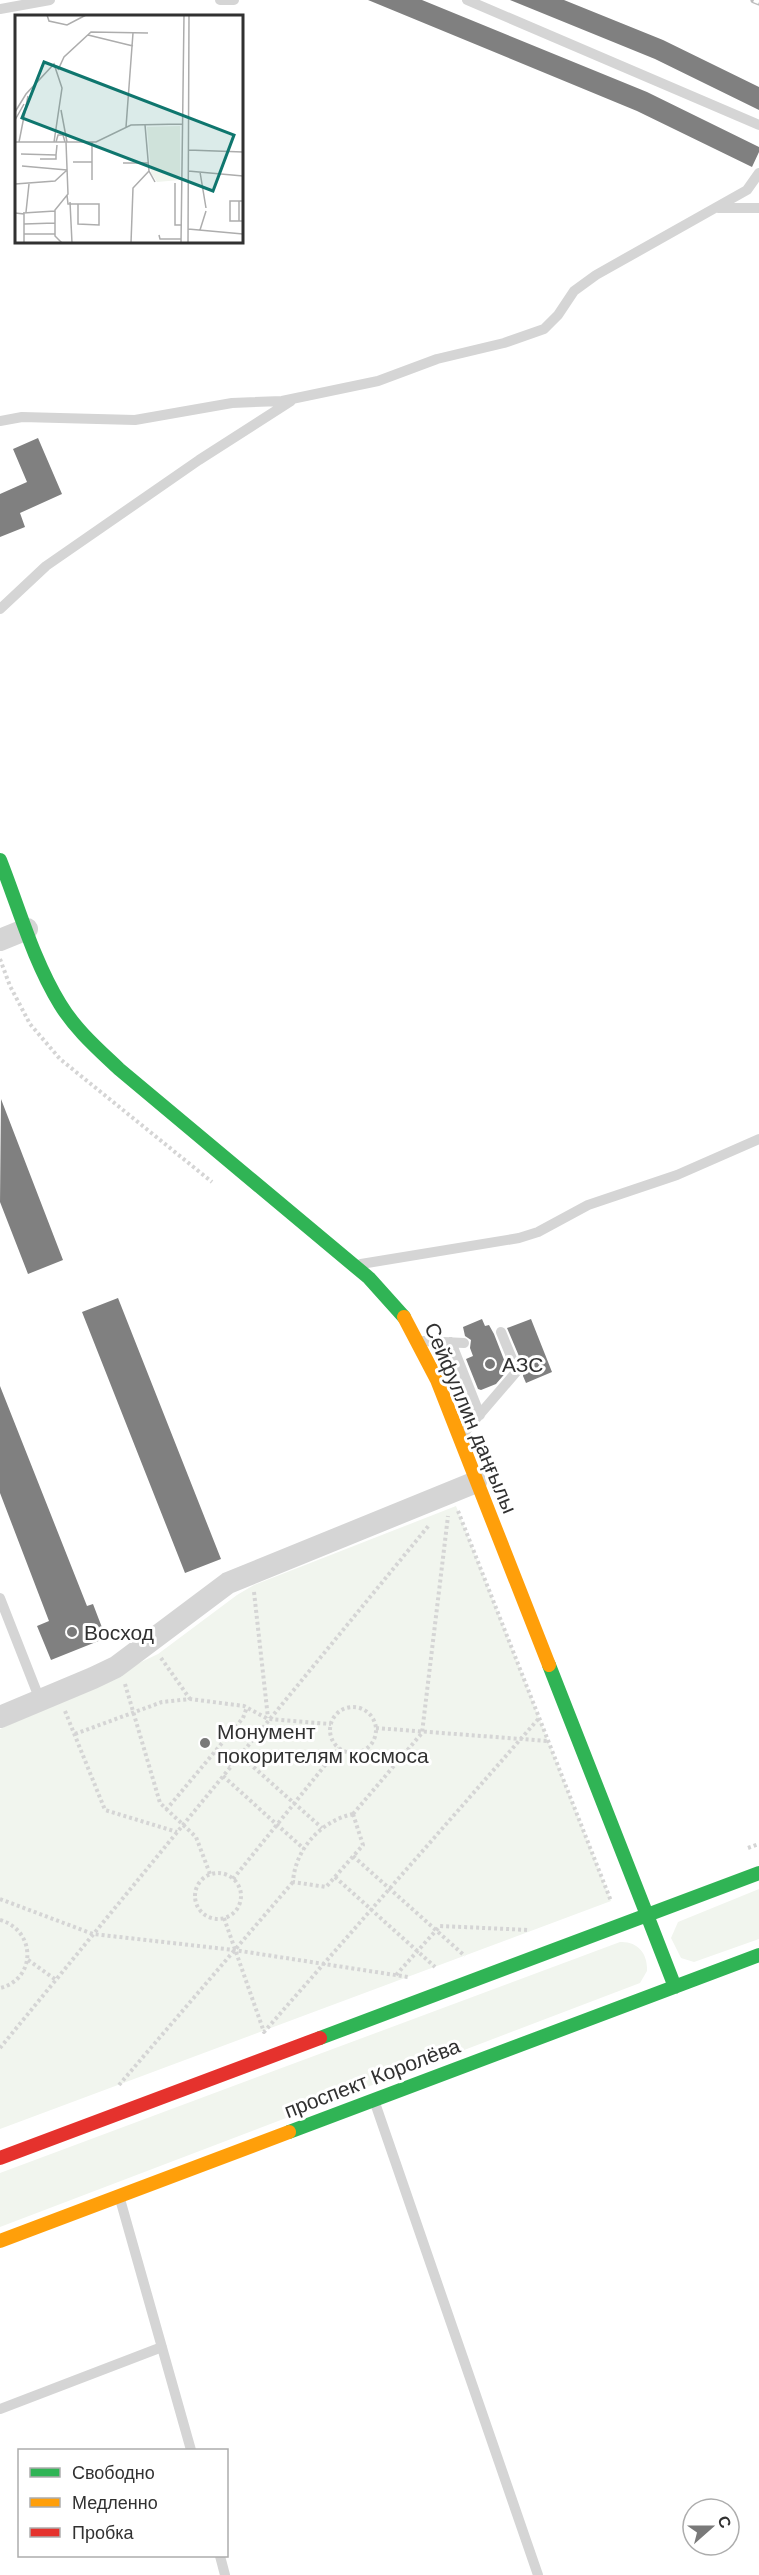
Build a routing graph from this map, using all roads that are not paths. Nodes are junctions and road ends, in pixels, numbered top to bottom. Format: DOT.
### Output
graph roads {
  1 [pos="50,0"];
  2 [pos="220,0"];
  3 [pos="234,0"];
  4 [pos="467,0"];
  5 [pos="0,9"];
  6 [pos="759,125"];
  7 [pos="759,172"];
  8 [pos="718,208"];
  9 [pos="759,208"];
  10 [pos="297,398"];
  11 [pos="0,421"];
  12 [pos="0,609"];
  13 [pos="0,860"];
  14 [pos="27,929"];
  15 [pos="0,940"];
  16 [pos="759,1139"];
  17 [pos="354,1265"];
  18 [pos="501,1332"];
  19 [pos="419,1341"];
  20 [pos="451,1342"];
  21 [pos="464,1343"];
  22 [pos="480,1415"];
  23 [pos="460,1438"];
  24 [pos="477,1482"];
  25 [pos="0,1598"];
  26 [pos="49,1705"];
  27 [pos="0,1717"];
  28 [pos="759,1873"];
  29 [pos="647,1915"];
  30 [pos="759,1955"];
  31 [pos="675,1987"];
  32 [pos="374,2100"];
  33 [pos="0,2158"];
  34 [pos="119,2196"];
  35 [pos="0,2241"];
  36 [pos="162,2347"];
  37 [pos="0,2409"];
  38 [pos="190,2449"];
  39 [pos="220,2557"];
  40 [pos="225,2575"];
  41 [pos="537,2575"];
  1 -- 5 [label="lane"];
  2 -- 3 [label="lane"];
  4 -- 6 [label="lane"];
  7 -- 8 [label="lane"];
  8 -- 9 [label="lane"];
  8 -- 10 [label="lane"];
  10 -- 11 [label="lane"];
  10 -- 12 [label="lane"];
  13 -- 14 [label="main road, Сейфуллин даңғылы"];
  14 -- 15 [label="street"];
  14 -- 17 [label="main road, Сейфуллин даңғылы"];
  16 -- 17 [label="lane"];
  17 -- 19 [label="main road, Сейфуллин даңғылы"];
  18 -- 22 [label="lane"];
  19 -- 20 [label="lane"];
  19 -- 23 [label="main road, Сейфуллин даңғылы"];
  20 -- 21 [label="lane"];
  20 -- 22 [label="lane"];
  22 -- 23 [label="lane"];
  23 -- 24 [label="main road, Сейфуллин даңғылы"];
  24 -- 26 [label="street"];
  24 -- 29 [label="main road, Сейфуллин даңғылы"];
  25 -- 26 [label="lane"];
  26 -- 27 [label="street"];
  28 -- 29 [label="main road"];
  29 -- 31 [label="main road, Сейфуллин даңғылы"];
  29 -- 33 [label="main road"];
  30 -- 31 [label="main road, проспект Королёва"];
  31 -- 32 [label="main road, проспект Королёва"];
  32 -- 34 [label="main road, проспект Королёва"];
  32 -- 41 [label="lane"];
  34 -- 35 [label="main road, проспект Королёва"];
  34 -- 36 [label="lane"];
  36 -- 37 [label="lane"];
  36 -- 38 [label="lane"];
  39 -- 40 [label="lane"];
}
